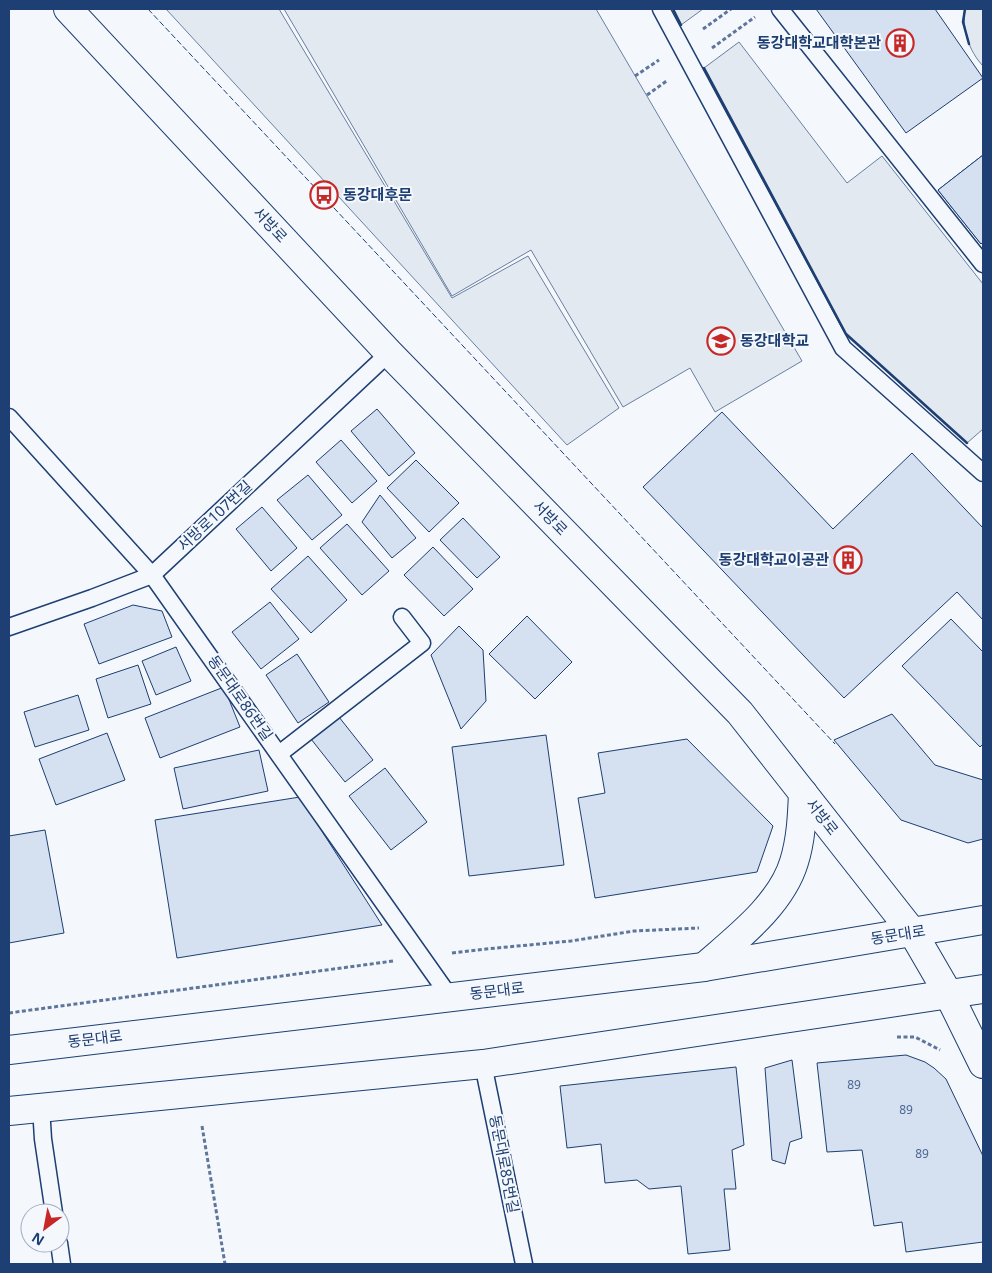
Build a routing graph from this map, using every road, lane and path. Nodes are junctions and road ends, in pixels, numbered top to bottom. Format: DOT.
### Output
graph roads {
  1 [pos="68,9"];
  2 [pos="660,9"];
  3 [pos="780,9"];
  4 [pos="983,264"];
  5 [pos="389,353"];
  6 [pos="9,417"];
  7 [pos="983,473"];
  8 [pos="152,575"];
  9 [pos="402,617"];
  10 [pos="9,627"];
  11 [pos="279,754"];
  12 [pos="803,793"];
  13 [pos="983,920"];
  14 [pos="914,933"];
  15 [pos="704,967"];
  16 [pos="983,990"];
  17 [pos="949,995"];
  18 [pos="450,997"];
  19 [pos="9,1050"];
  20 [pos="484,1064"];
  21 [pos="983,1064"];
  22 [pos="41,1107"];
  23 [pos="9,1111"];
  24 [pos="202,1126"];
  25 [pos="53,1203"];
  26 [pos="225,1264"];
  27 [pos="524,1264"];
  1 -- 5 [label="main road, 서방로"];
  2 -- 7 [label="lane"];
  3 -- 4 [label="lane"];
  5 -- 8 [label="lane, 서방로107번길"];
  5 -- 12 [label="main road, 서방로"];
  6 -- 8 [label="lane, 동문대로86번길"];
  8 -- 10 [label="lane, 서방로107번길"];
  8 -- 11 [label="lane, 동문대로86번길"];
  9 -- 11 [label="lane"];
  11 -- 18 [label="lane, 동문대로86번길"];
  12 -- 14 [label="main road, 서방로"];
  12 -- 15 [label="main road"];
  13 -- 14 [label="main road, 동문대로"];
  14 -- 15 [label="main road, 동문대로"];
  14 -- 17 [label="main road, 서방로"];
  15 -- 18 [label="main road, 동문대로"];
  16 -- 17 [label="main road"];
  17 -- 20 [label="main road"];
  17 -- 21 [label="main road, 서방로"];
  18 -- 19 [label="main road, 동문대로"];
  20 -- 22 [label="main road"];
  20 -- 27 [label="lane, 동문대로85번길"];
  22 -- 23 [label="main road"];
  22 -- 25 [label="lane"];
  24 -- 26 [label="path"];
}
